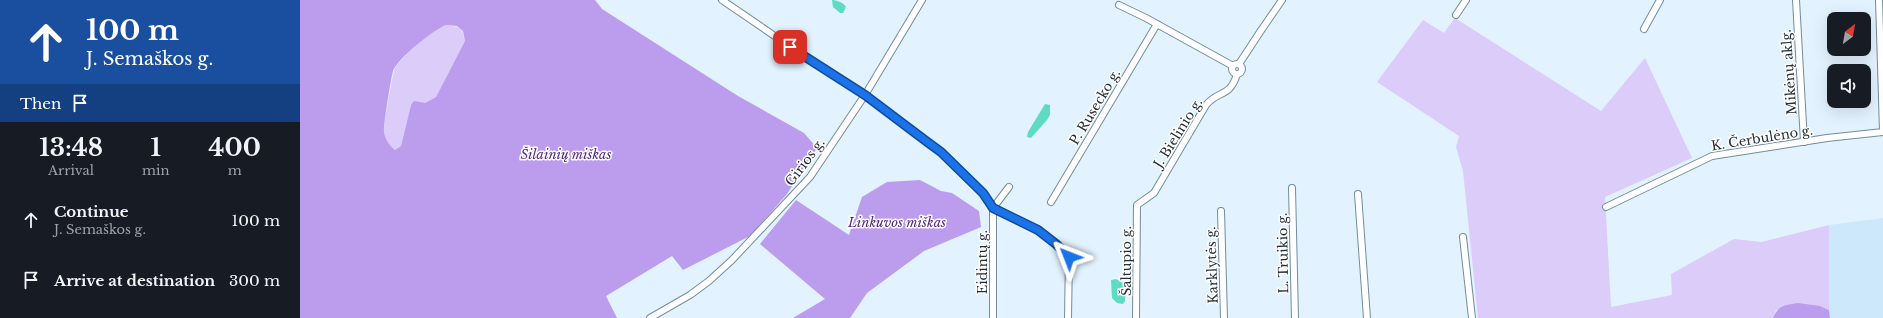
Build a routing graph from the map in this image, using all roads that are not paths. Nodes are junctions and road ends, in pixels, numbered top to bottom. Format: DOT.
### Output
graph roads {
  1 [pos="722,0"];
  2 [pos="922,0"];
  3 [pos="1282,0"];
  4 [pos="1466,0"];
  5 [pos="1660,0"];
  6 [pos="1796,0"];
  7 [pos="1879,0"];
  8 [pos="1119,5"];
  9 [pos="1456,15"];
  10 [pos="1157,24"];
  11 [pos="1644,29"];
  12 [pos="1240,64"];
  13 [pos="1233,66"];
  14 [pos="1238,74"];
  15 [pos="865,95"];
  16 [pos="1883,132"];
  17 [pos="1804,142"];
  18 [pos="1009,187"];
  19 [pos="1292,188"];
  20 [pos="1358,194"];
  21 [pos="1051,202"];
  22 [pos="1137,205"];
  23 [pos="1606,207"];
  24 [pos="993,208"];
  25 [pos="1221,211"];
  26 [pos="1463,237"];
  27 [pos="650,318"];
  28 [pos="993,318"];
  29 [pos="1068,318"];
  30 [pos="1136,318"];
  31 [pos="1224,318"];
  32 [pos="1295,318"];
  33 [pos="1367,318"];
  34 [pos="1472,318"];
  1 -- 15 [label="street"];
  2 -- 15 [label="street, Girios g."];
  3 -- 12 [label="street"];
  4 -- 9 [label="street"];
  5 -- 11 [label="street"];
  6 -- 17 [label="street, Mikėnų aklg."];
  7 -- 16 [label="street"];
  8 -- 10 [label="street"];
  10 -- 13 [label="street"];
  10 -- 21 [label="street, P. Rusecko g."];
  12 -- 13 [label="street"];
  12 -- 14 [label="street"];
  13 -- 14 [label="street"];
  14 -- 22 [label="street, J. Bielinio g."];
  15 -- 24 [label="street"];
  15 -- 27 [label="street, Girios g."];
  16 -- 17 [label="street, K. Čerbulėno g."];
  17 -- 23 [label="street, K. Čerbulėno g."];
  18 -- 24 [label="street"];
  19 -- 32 [label="street, L. Truikio g."];
  20 -- 33 [label="street"];
  22 -- 30 [label="street, Šaltupio g."];
  24 -- 28 [label="street, Eidintų g."];
  24 -- 29 [label="street"];
  25 -- 31 [label="street, Karklytės g."];
  26 -- 34 [label="street"];
}
